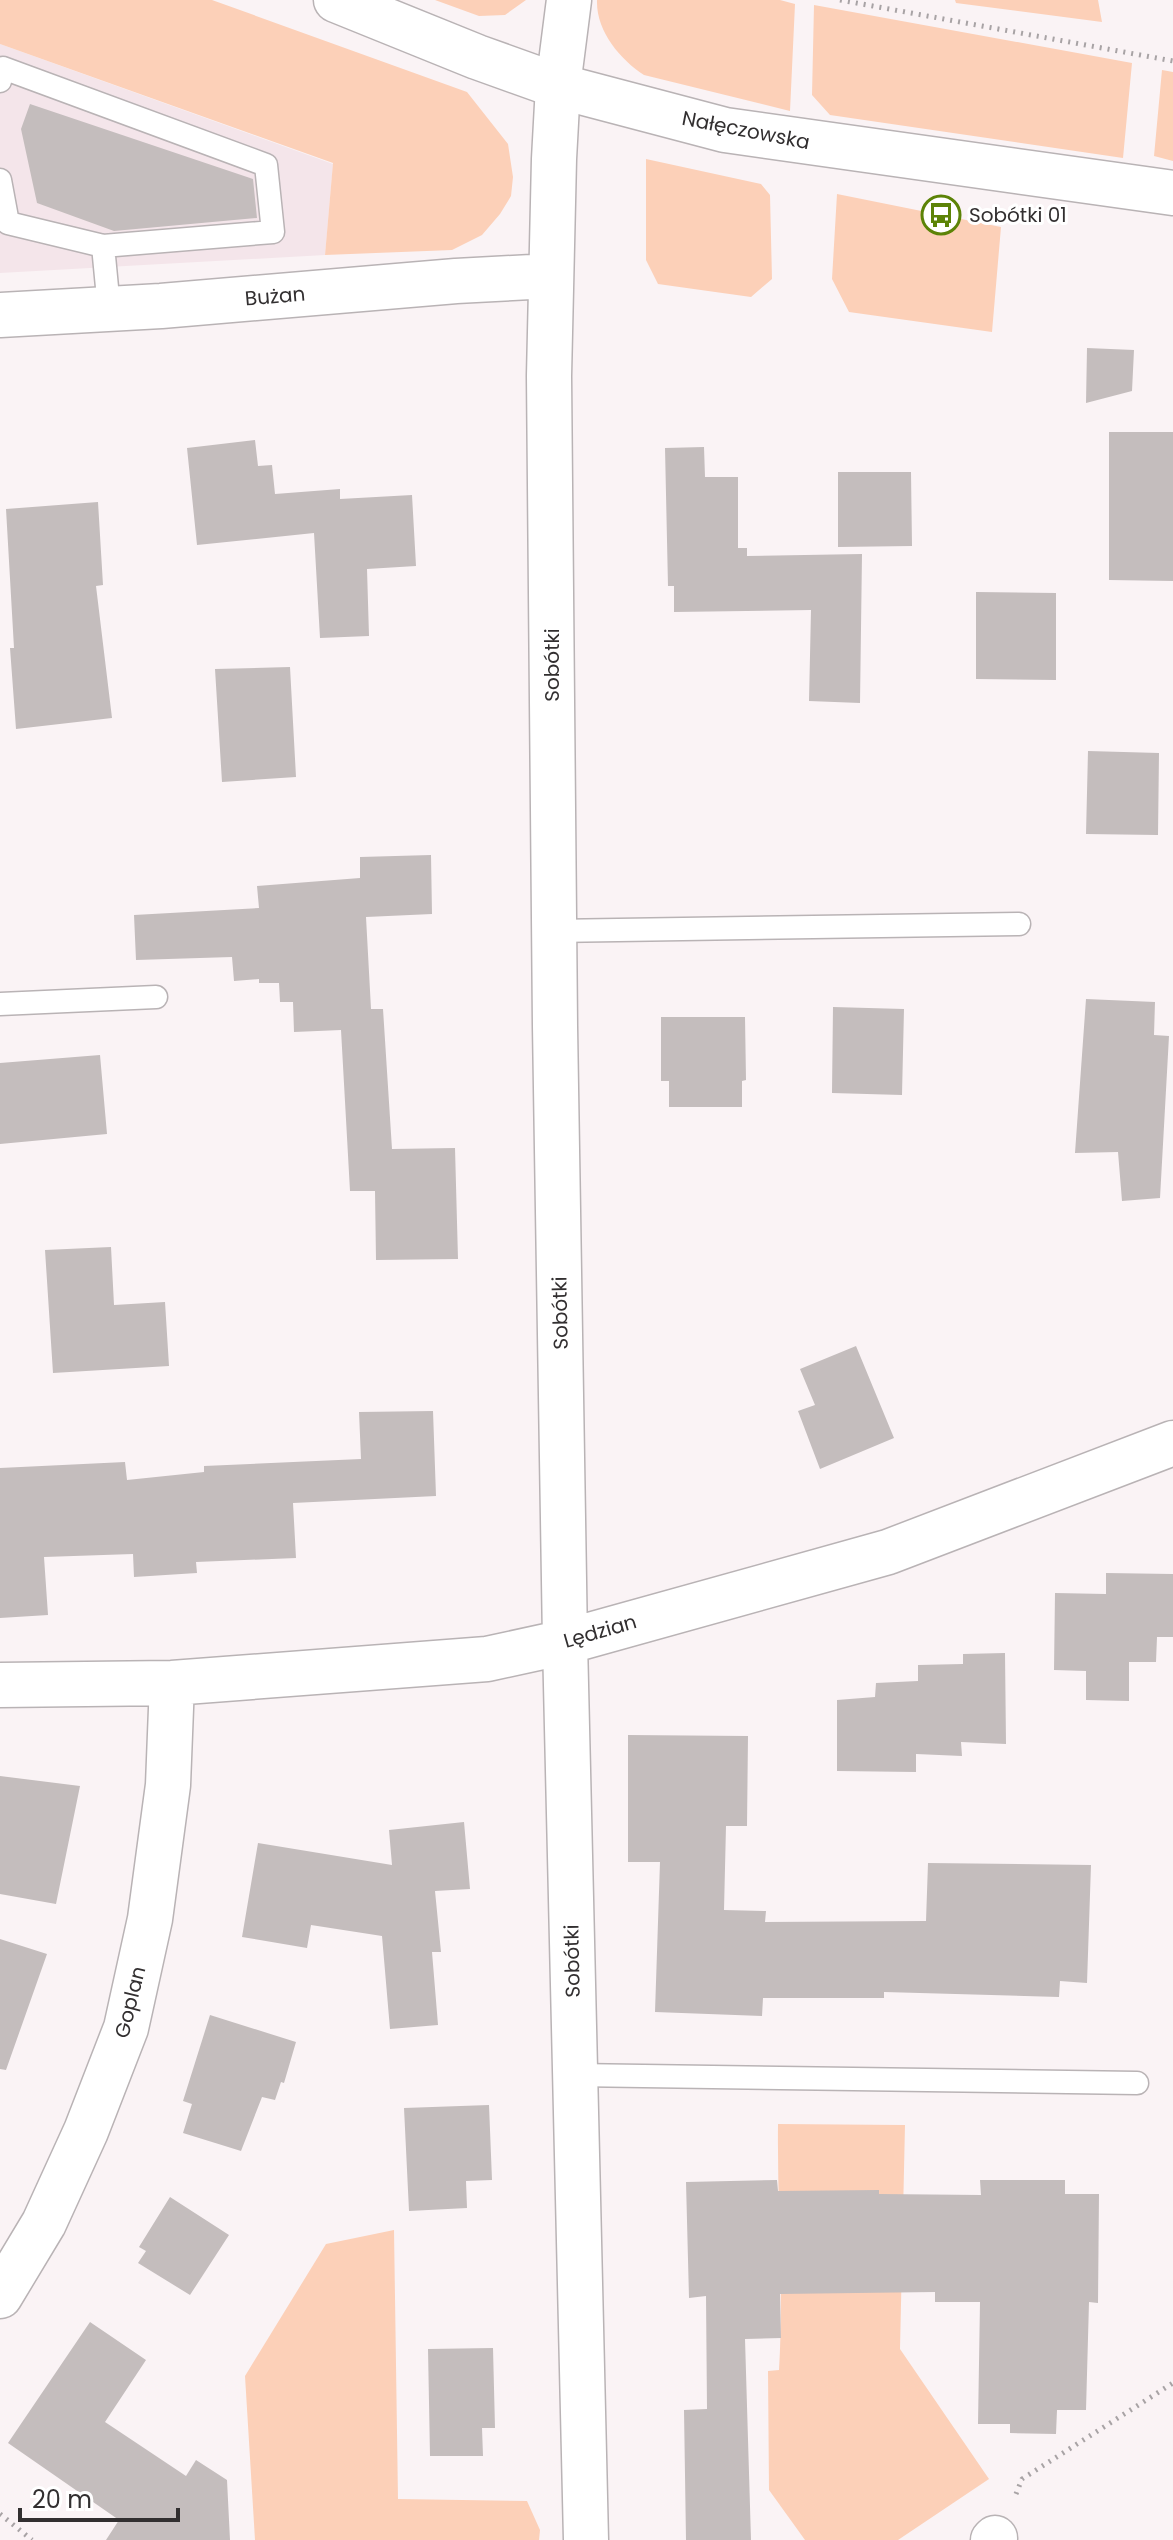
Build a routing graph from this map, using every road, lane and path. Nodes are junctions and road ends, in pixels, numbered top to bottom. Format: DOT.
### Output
graph roads {
  1 [pos="336,0"];
  2 [pos="569,0"];
  3 [pos="840,0"];
  4 [pos="1173,61"];
  5 [pos="0,81"];
  6 [pos="558,86"];
  7 [pos="0,180"];
  8 [pos="1173,193"];
  9 [pos="103,246"];
  10 [pos="550,276"];
  11 [pos="109,308"];
  12 [pos="0,315"];
  13 [pos="1019,924"];
  14 [pos="553,931"];
  15 [pos="156,997"];
  16 [pos="0,1004"];
  17 [pos="1173,1443"];
  18 [pos="565,1642"];
  19 [pos="172,1683"];
  20 [pos="0,1685"];
  21 [pos="574,2075"];
  22 [pos="1137,2083"];
  23 [pos="0,2296"];
  24 [pos="1173,2383"];
  25 [pos="0,2514"];
  26 [pos="1000,2528"];
  27 [pos="32,2540"];
  28 [pos="586,2540"];
  1 -- 6 [label="street, Nałęczowska"];
  2 -- 6 [label="street, Sobótki"];
  3 -- 4 [label="path"];
  5 -- 9 [label="lane"];
  6 -- 8 [label="street, Nałęczowska"];
  6 -- 10 [label="street, Sobótki"];
  7 -- 9 [label="lane"];
  9 -- 11 [label="lane"];
  10 -- 11 [label="street, Bużan"];
  10 -- 14 [label="street, Sobótki"];
  11 -- 12 [label="street, Bużan"];
  13 -- 14 [label="lane"];
  14 -- 18 [label="street, Sobótki"];
  15 -- 16 [label="lane"];
  17 -- 18 [label="street, Lędzian"];
  18 -- 19 [label="street, Lędzian"];
  18 -- 21 [label="street, Sobótki"];
  19 -- 20 [label="street, Lędzian"];
  19 -- 23 [label="street, Goplan"];
  21 -- 22 [label="lane"];
  21 -- 28 [label="street, Sobótki"];
  24 -- 26 [label="path"];
  25 -- 27 [label="path"];
}
